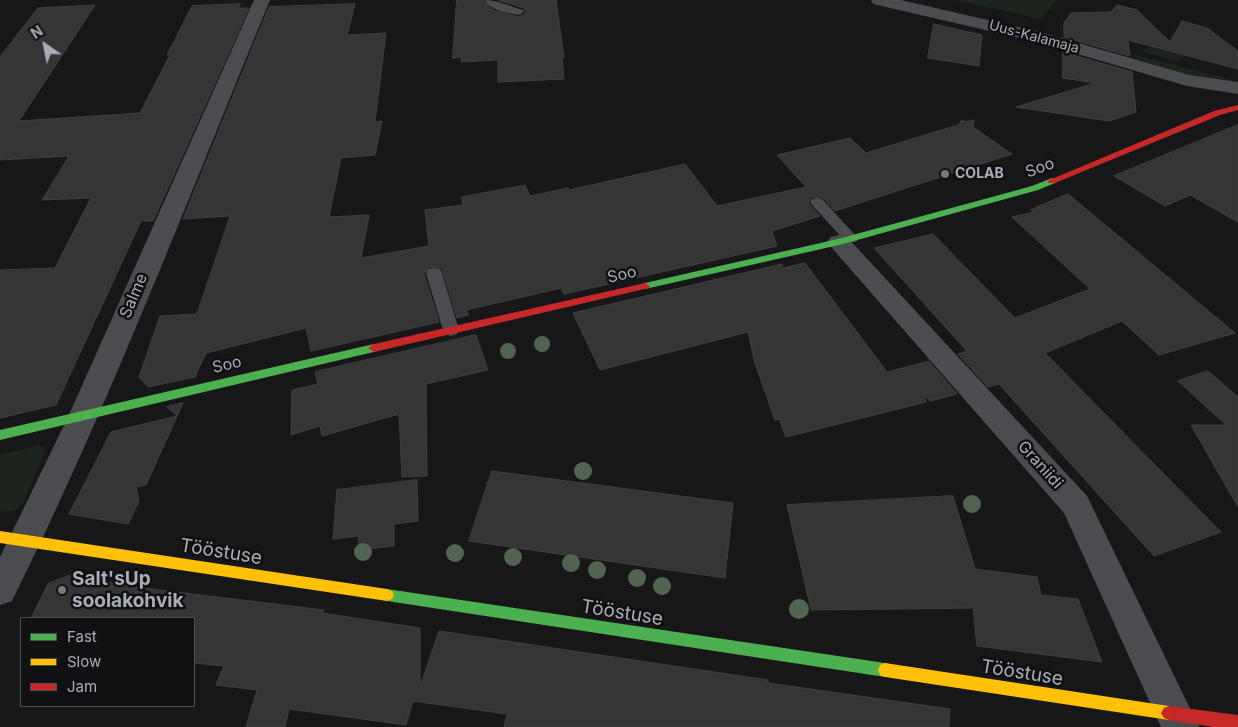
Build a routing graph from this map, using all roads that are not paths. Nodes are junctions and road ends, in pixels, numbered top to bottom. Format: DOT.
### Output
graph roads {
  1 [pos="262,0"];
  2 [pos="490,0"];
  3 [pos="879,0"];
  4 [pos="519,12"];
  5 [pos="1187,80"];
  6 [pos="1238,88"];
  7 [pos="1238,106"];
  8 [pos="1217,113"];
  9 [pos="817,202"];
  10 [pos="845,240"];
  11 [pos="434,273"];
  12 [pos="451,330"];
  13 [pos="83,417"];
  14 [pos="0,435"];
  15 [pos="13,539"];
  16 [pos="0,590"];
  17 [pos="1178,721"];
  18 [pos="1238,723"];
  1 -- 13 [label="street, Salme"];
  2 -- 4 [label="lane"];
  3 -- 5 [label="street, Uus-Kalamaja"];
  5 -- 6 [label="street, Uus-Kalamaja"];
  5 -- 8 [label="street, Uus-Kalamaja"];
  7 -- 8 [label="street, Soo"];
  8 -- 10 [label="street, Soo"];
  9 -- 10 [label="lane"];
  10 -- 12 [label="street, Soo"];
  10 -- 17 [label="street, Graniidi"];
  11 -- 12 [label="lane"];
  12 -- 13 [label="street, Soo"];
  13 -- 14 [label="street, Soo"];
  13 -- 15 [label="street, Salme"];
  15 -- 16 [label="street, Salme"];
  15 -- 17 [label="street, Tööstuse"];
  17 -- 18 [label="street, Tööstuse"];
}
